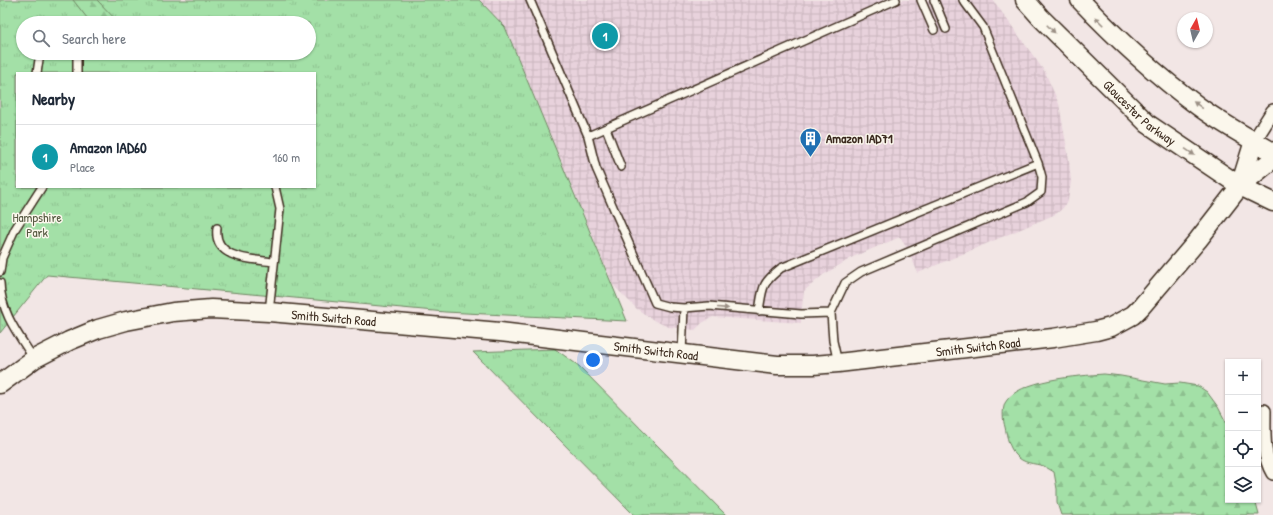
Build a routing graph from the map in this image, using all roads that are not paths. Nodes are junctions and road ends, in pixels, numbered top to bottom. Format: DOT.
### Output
graph roads {
  1 [pos="530,0"];
  2 [pos="896,0"];
  3 [pos="920,0"];
  4 [pos="934,0"];
  5 [pos="962,0"];
  6 [pos="1025,0"];
  7 [pos="1080,0"];
  8 [pos="946,29"];
  9 [pos="934,30"];
  10 [pos="39,60"];
  11 [pos="77,60"];
  12 [pos="37,72"];
  13 [pos="77,72"];
  14 [pos="1273,111"];
  15 [pos="606,128"];
  16 [pos="588,136"];
  17 [pos="1254,141"];
  18 [pos="1273,152"];
  19 [pos="1273,159"];
  20 [pos="1038,163"];
  21 [pos="620,167"];
  22 [pos="1240,186"];
  23 [pos="275,188"];
  24 [pos="39,189"];
  25 [pos="1273,202"];
  26 [pos="217,228"];
  27 [pos="274,262"];
  28 [pos="0,272"];
  29 [pos="0,283"];
  30 [pos="684,308"];
  31 [pos="759,311"];
  32 [pos="270,312"];
  33 [pos="831,313"];
  34 [pos="682,353"];
  35 [pos="34,359"];
  36 [pos="838,363"];
  37 [pos="0,384"];
  38 [pos="1264,411"];
  39 [pos="1273,473"];
  1 -- 16 [label="lane"];
  2 -- 15 [label="lane"];
  3 -- 9 [label="lane"];
  4 -- 8 [label="lane"];
  5 -- 20 [label="lane"];
  6 -- 22 [label="street, Gloucester Parkway, one-way"];
  17 -- 7 [label="street, one-way"];
  10 -- 12 [label="lane"];
  11 -- 13 [label="lane"];
  14 -- 17 [label="street"];
  15 -- 16 [label="lane"];
  15 -- 21 [label="lane"];
  16 -- 30 [label="lane"];
  17 -- 18 [label="street"];
  17 -- 22 [label="street, Smith Switch Road"];
  19 -- 22 [label="street, Smith Switch Road"];
  20 -- 31 [label="lane"];
  20 -- 33 [label="lane"];
  22 -- 25 [label="street, Gloucester Parkway"];
  22 -- 36 [label="street, Smith Switch Road"];
  23 -- 27 [label="lane"];
  24 -- 28 [label="lane"];
  26 -- 27 [label="lane"];
  27 -- 32 [label="lane"];
  29 -- 35 [label="lane"];
  30 -- 31 [label="lane, one-way"];
  30 -- 34 [label="lane"];
  31 -- 33 [label="lane"];
  32 -- 34 [label="street, Smith Switch Road"];
  32 -- 35 [label="street, Smith Switch Road"];
  33 -- 36 [label="lane"];
  34 -- 36 [label="street, Smith Switch Road"];
  35 -- 37 [label="street, Smith Switch Road"];
  38 -- 39 [label="street"];
}
